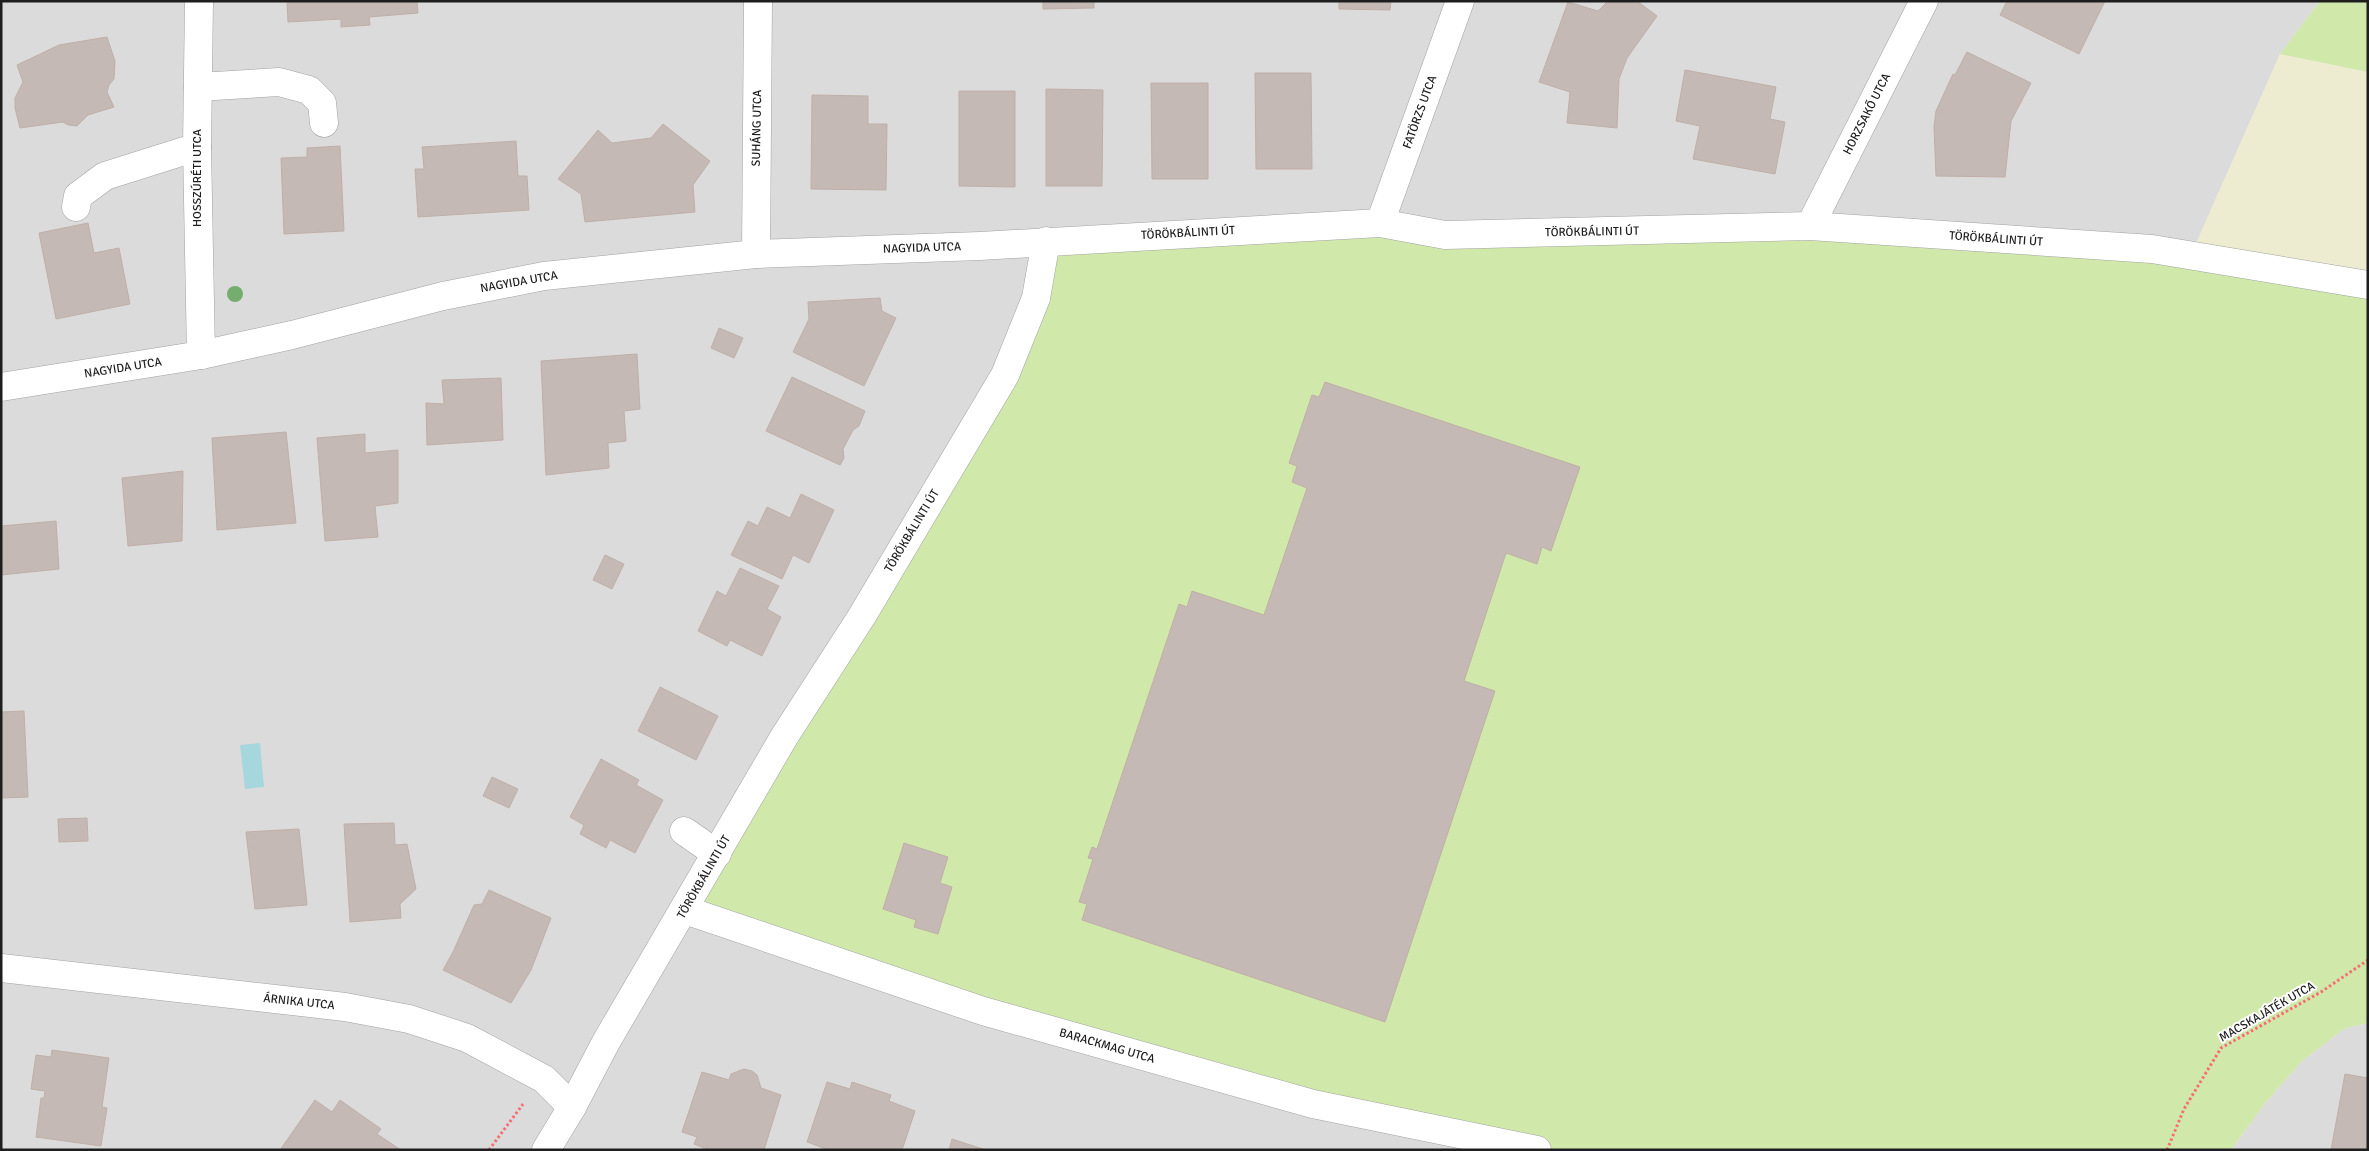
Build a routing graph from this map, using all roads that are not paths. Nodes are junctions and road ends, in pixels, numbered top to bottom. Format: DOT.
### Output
graph roads {
  1 [pos="199,1"];
  2 [pos="758,1"];
  3 [pos="1460,1"];
  4 [pos="1924,1"];
  5 [pos="198,86"];
  6 [pos="324,123"];
  7 [pos="197,147"];
  8 [pos="76,206"];
  9 [pos="1380,223"];
  10 [pos="1810,226"];
  11 [pos="1046,241"];
  12 [pos="756,254"];
  13 [pos="2368,285"];
  14 [pos="201,355"];
  15 [pos="1,388"];
  16 [pos="684,831"];
  17 [pos="717,854"];
  18 [pos="685,910"];
  19 [pos="1,968"];
  20 [pos="572,1107"];
  21 [pos="546,1150"];
  22 [pos="1537,1150"];
  1 -- 5 [label="street, HOSSZÚRÉTI UTCA"];
  2 -- 12 [label="street, SUHÁNG UTCA"];
  3 -- 9 [label="street, FATÖRZS UTCA"];
  4 -- 10 [label="street, HORZSAKŐ UTCA"];
  5 -- 6 [label="street"];
  5 -- 7 [label="street, HOSSZÚRÉTI UTCA"];
  7 -- 8 [label="street"];
  7 -- 14 [label="street, HOSSZÚRÉTI UTCA"];
  9 -- 10 [label="street, TÖRÖKBÁLINTI ÚT"];
  9 -- 11 [label="street, TÖRÖKBÁLINTI ÚT"];
  10 -- 13 [label="street, TÖRÖKBÁLINTI ÚT"];
  11 -- 12 [label="street, NAGYIDA UTCA"];
  11 -- 17 [label="street, TÖRÖKBÁLINTI ÚT"];
  12 -- 14 [label="street, NAGYIDA UTCA"];
  14 -- 15 [label="street, NAGYIDA UTCA"];
  16 -- 17 [label="street"];
  17 -- 18 [label="street, TÖRÖKBÁLINTI ÚT"];
  18 -- 20 [label="street, TÖRÖKBÁLINTI ÚT"];
  18 -- 22 [label="street, BARACKMAG UTCA"];
  19 -- 20 [label="street, ÁRNIKA UTCA"];
  20 -- 21 [label="street, TÖRÖKBÁLINTI ÚT"];
}
